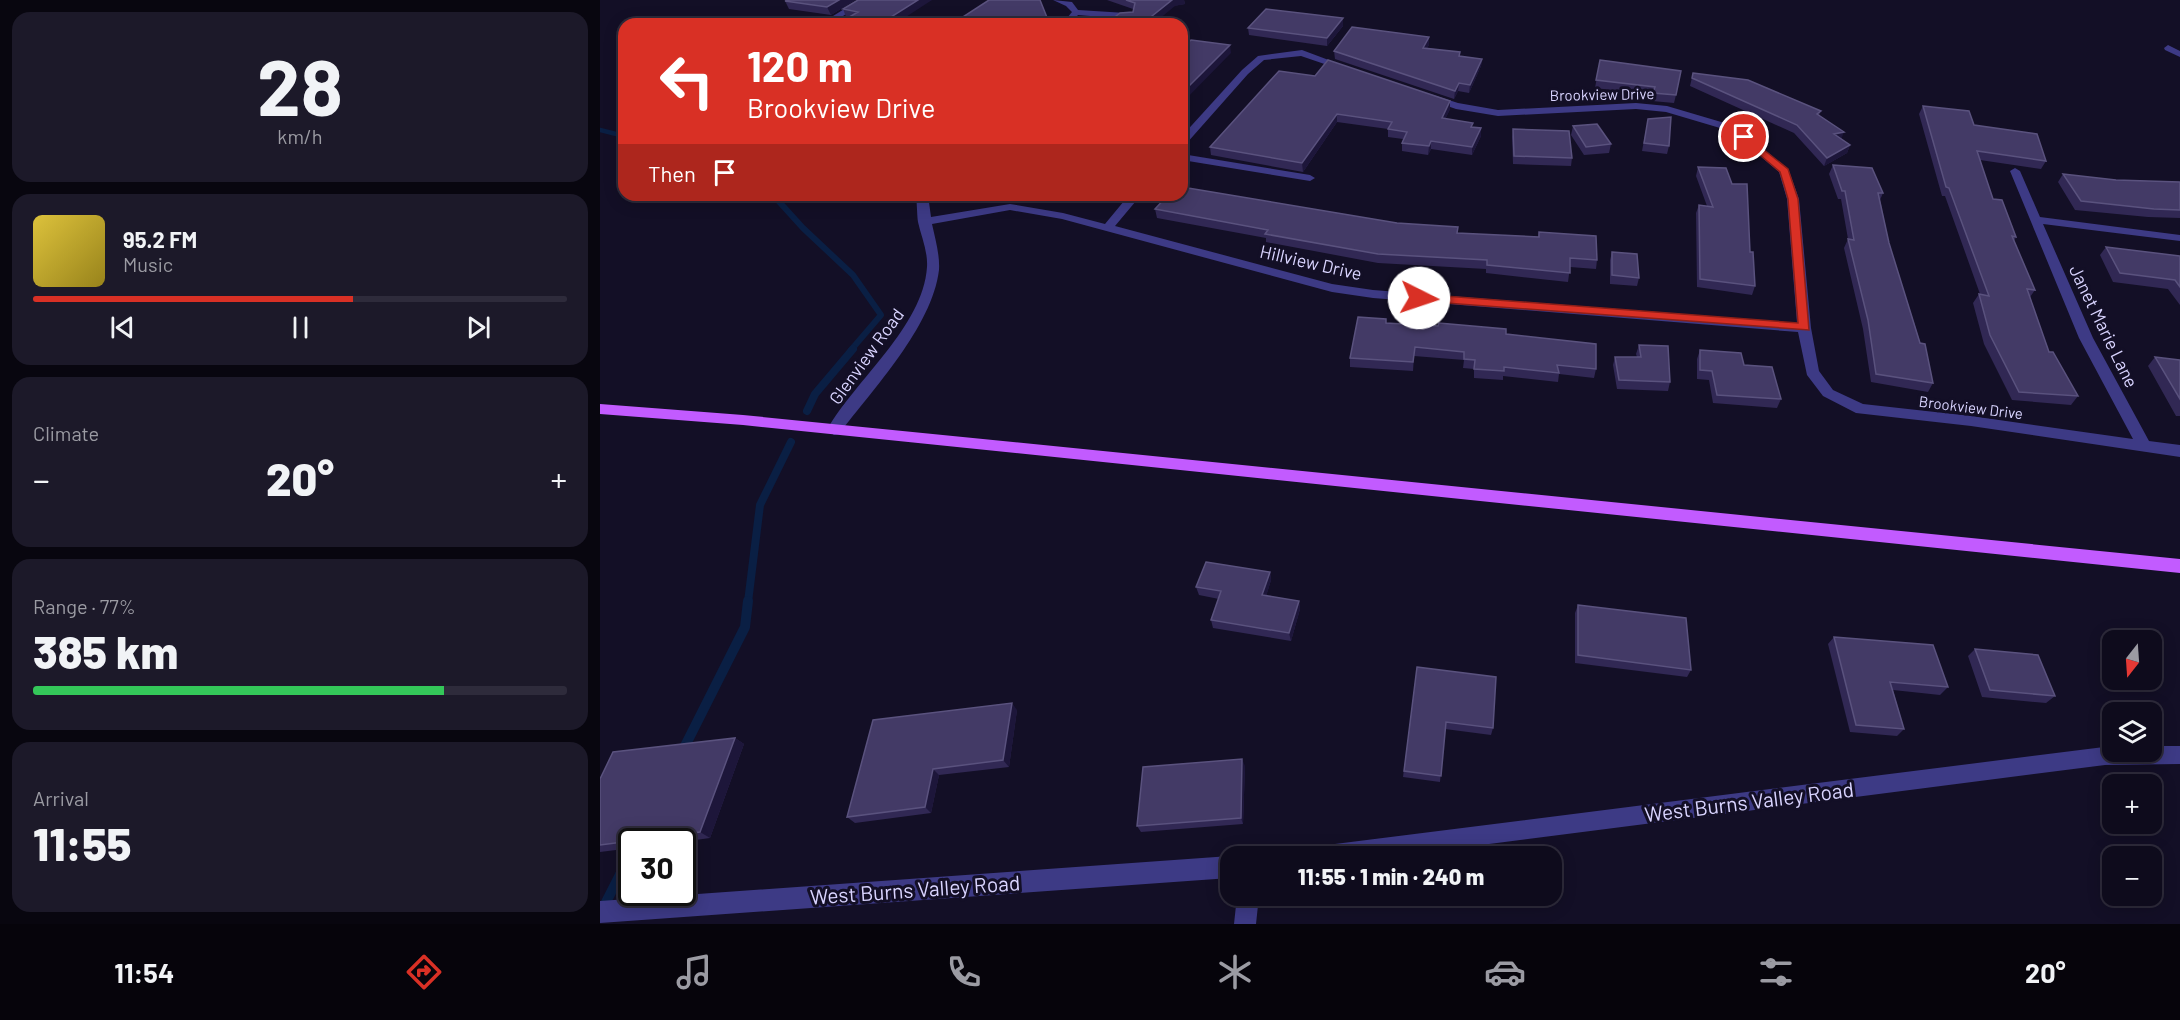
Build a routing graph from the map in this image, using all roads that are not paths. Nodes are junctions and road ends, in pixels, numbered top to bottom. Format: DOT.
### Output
graph roads {
  1 [pos="865,0"];
  2 [pos="1057,0"];
  3 [pos="1076,12"];
  4 [pos="1126,16"];
  5 [pos="834,18"];
  6 [pos="1071,18"];
  7 [pos="2168,48"];
  8 [pos="2180,54"];
  9 [pos="1359,73"];
  10 [pos="1413,92"];
  11 [pos="1188,135"];
  12 [pos="1188,158"];
  13 [pos="2015,171"];
  14 [pos="1310,178"];
  15 [pos="922,201"];
  16 [pos="1130,201"];
  17 [pos="2036,220"];
  18 [pos="924,222"];
  19 [pos="1107,228"];
  20 [pos="2180,238"];
  21 [pos="1804,328"];
  22 [pos="600,409"];
  23 [pos="834,430"];
  24 [pos="2144,446"];
  25 [pos="2180,451"];
  26 [pos="2180,566"];
  27 [pos="2180,755"];
  28 [pos="1397,846"];
  29 [pos="1220,868"];
  30 [pos="1247,906"];
  31 [pos="600,912"];
  32 [pos="1245,924"];
  1 -- 5 [label="street"];
  2 -- 3 [label="street"];
  3 -- 4 [label="street"];
  3 -- 6 [label="street"];
  7 -- 8 [label="street"];
  9 -- 11 [label="street"];
  10 -- 21 [label="street, Brookview Drive"];
  12 -- 14 [label="street"];
  13 -- 17 [label="street, Janet Marie Lane"];
  15 -- 18 [label="street, Glenview Road"];
  16 -- 19 [label="street"];
  17 -- 20 [label="street"];
  17 -- 24 [label="street, Janet Marie Lane"];
  18 -- 19 [label="street, Hillview Drive"];
  18 -- 23 [label="street, Glenview Road"];
  19 -- 21 [label="street, Hillview Drive"];
  21 -- 24 [label="street, Brookview Drive"];
  22 -- 23 [label="main road"];
  23 -- 26 [label="main road"];
  24 -- 25 [label="street, Brookview Drive"];
  27 -- 28 [label="street, West Burns Valley Road"];
  29 -- 31 [label="street, West Burns Valley Road"];
  30 -- 32 [label="street"];
}
